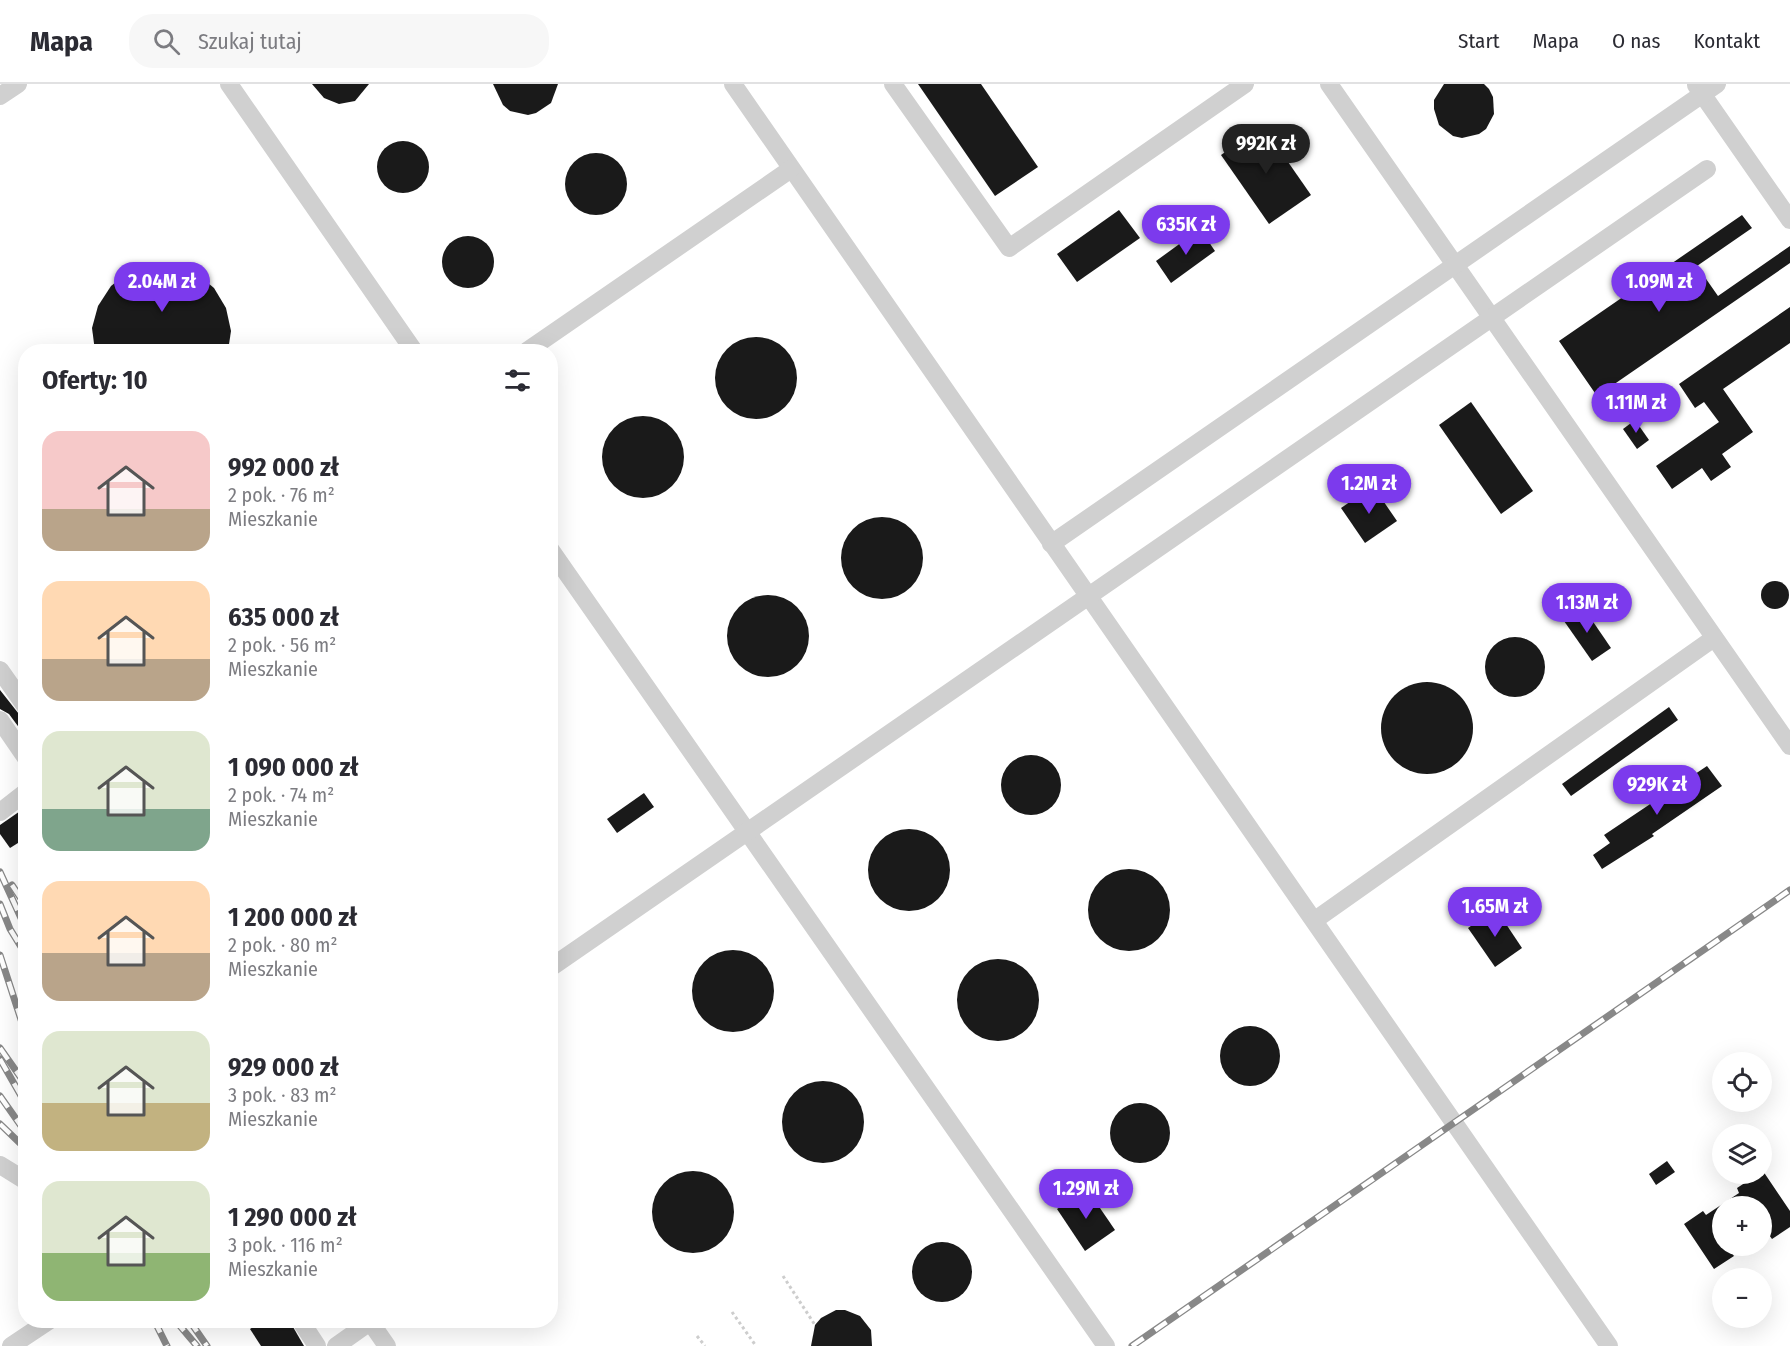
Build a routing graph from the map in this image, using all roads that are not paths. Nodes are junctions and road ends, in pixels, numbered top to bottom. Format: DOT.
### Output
graph roads {
  1 [pos="18,84"];
  2 [pos="229,84"];
  3 [pos="733,84"];
  4 [pos="893,84"];
  5 [pos="1245,84"];
  6 [pos="1329,84"];
  7 [pos="1705,87"];
  8 [pos="0,96"];
  9 [pos="791,169"];
  10 [pos="1707,169"];
  11 [pos="1790,220"];
  12 [pos="1455,266"];
  13 [pos="1491,319"];
  14 [pos="409,344"];
  15 [pos="537,344"];
  16 [pos="1051,544"];
  17 [pos="558,560"];
  18 [pos="1087,596"];
  19 [pos="1714,638"];
  20 [pos="3,682"];
  21 [pos="18,698"];
  22 [pos="0,720"];
  23 [pos="18,746"];
  24 [pos="1790,746"];
  25 [pos="18,796"];
  26 [pos="2,805"];
  27 [pos="747,832"];
  28 [pos="1315,920"];
  29 [pos="558,962"];
  30 [pos="0,1166"];
  31 [pos="18,1176"];
  32 [pos="38,1328"];
  33 [pos="305,1328"];
  34 [pos="360,1328"];
  35 [pos="375,1328"];
  36 [pos="11,1346"];
  37 [pos="317,1346"];
  38 [pos="336,1346"];
  39 [pos="387,1346"];
  40 [pos="1106,1346"];
  41 [pos="1609,1346"];
  1 -- 8 [label="lane"];
  2 -- 14 [label="lane"];
  3 -- 9 [label="lane"];
  4 -- 5 [label="lane"];
  6 -- 12 [label="lane"];
  7 -- 11 [label="lane"];
  7 -- 12 [label="lane"];
  9 -- 15 [label="lane"];
  9 -- 16 [label="lane"];
  10 -- 13 [label="lane"];
  12 -- 13 [label="lane"];
  12 -- 16 [label="lane"];
  13 -- 18 [label="lane"];
  13 -- 19 [label="lane"];
  16 -- 18 [label="lane"];
  17 -- 27 [label="lane"];
  18 -- 27 [label="lane"];
  18 -- 28 [label="lane"];
  19 -- 24 [label="lane"];
  19 -- 28 [label="lane"];
  20 -- 21 [label="lane"];
  22 -- 23 [label="lane"];
  25 -- 26 [label="lane"];
  27 -- 29 [label="lane"];
  27 -- 40 [label="lane"];
  28 -- 41 [label="lane"];
  30 -- 31 [label="lane"];
  32 -- 36 [label="lane"];
  33 -- 37 [label="lane"];
  34 -- 38 [label="lane"];
  35 -- 39 [label="lane"];
}
